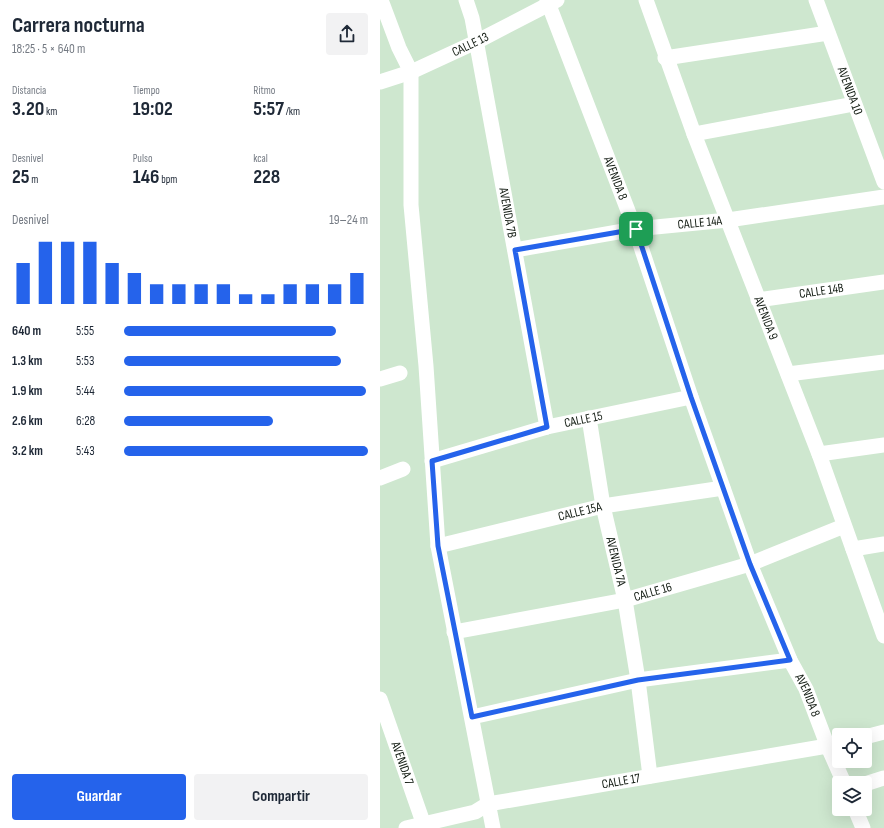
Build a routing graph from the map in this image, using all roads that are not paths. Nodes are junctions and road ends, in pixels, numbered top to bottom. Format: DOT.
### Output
graph roads {
  1 [pos="382,0"];
  2 [pos="466,0"];
  3 [pos="646,0"];
  4 [pos="816,0"];
  5 [pos="551,1"];
  6 [pos="828,33"];
  7 [pos="476,42"];
  8 [pos="665,58"];
  9 [pos="412,72"];
  10 [pos="380,82"];
  11 [pos="854,104"];
  12 [pos="694,134"];
  13 [pos="884,182"];
  14 [pos="884,197"];
  15 [pos="728,220"];
  16 [pos="636,229"];
  17 [pos="515,250"];
  18 [pos="884,282"];
  19 [pos="758,300"];
  20 [pos="884,362"];
  21 [pos="400,374"];
  22 [pos="788,374"];
  23 [pos="380,379"];
  24 [pos="691,397"];
  25 [pos="589,418"];
  26 [pos="547,427"];
  27 [pos="884,445"];
  28 [pos="818,454"];
  29 [pos="432,461"];
  30 [pos="403,470"];
  31 [pos="380,478"];
  32 [pos="723,488"];
  33 [pos="603,506"];
  34 [pos="844,526"];
  35 [pos="884,544"];
  36 [pos="438,546"];
  37 [pos="853,549"];
  38 [pos="750,564"];
  39 [pos="625,600"];
  40 [pos="454,632"];
  41 [pos="884,636"];
  42 [pos="790,660"];
  43 [pos="638,680"];
  44 [pos="381,705"];
  45 [pos="472,717"];
  46 [pos="884,732"];
  47 [pos="872,735"];
  48 [pos="832,744"];
  49 [pos="832,746"];
  50 [pos="650,776"];
  51 [pos="884,778"];
  52 [pos="872,782"];
  53 [pos="488,804"];
  54 [pos="858,816"];
  55 [pos="424,826"];
  56 [pos="406,828"];
  57 [pos="493,828"];
  58 [pos="863,828"];
  1 -- 9 [label="street"];
  2 -- 7 [label="street, AVENIDA 7B"];
  3 -- 8 [label="street, AVENIDA 9"];
  4 -- 6 [label="street, AVENIDA 10"];
  5 -- 7 [label="street, CALLE 13"];
  5 -- 16 [label="street, AVENIDA 8"];
  6 -- 8 [label="street"];
  6 -- 11 [label="street, AVENIDA 10"];
  7 -- 9 [label="street, CALLE 13"];
  7 -- 17 [label="street, AVENIDA 7B"];
  8 -- 12 [label="street, AVENIDA 9"];
  9 -- 10 [label="street, CALLE 13"];
  9 -- 29 [label="street"];
  11 -- 12 [label="street"];
  11 -- 13 [label="street, AVENIDA 10"];
  12 -- 15 [label="street, AVENIDA 9"];
  14 -- 15 [label="street, CALLE 14A"];
  15 -- 16 [label="street, CALLE 14A"];
  15 -- 19 [label="street, AVENIDA 9"];
  16 -- 17 [label="street, CALLE 14A"];
  16 -- 24 [label="street, AVENIDA 8"];
  17 -- 26 [label="street, AVENIDA 7B"];
  18 -- 19 [label="street, CALLE 14B"];
  19 -- 22 [label="street, AVENIDA 9"];
  20 -- 22 [label="street"];
  21 -- 23 [label="street"];
  22 -- 28 [label="street, AVENIDA 9"];
  24 -- 25 [label="street, CALLE 15"];
  24 -- 32 [label="street, AVENIDA 8"];
  25 -- 26 [label="street, CALLE 15"];
  25 -- 33 [label="street, AVENIDA 7A"];
  26 -- 29 [label="street, CALLE 15"];
  27 -- 28 [label="street"];
  28 -- 34 [label="street, AVENIDA 9"];
  29 -- 36 [label="street"];
  30 -- 31 [label="street"];
  32 -- 33 [label="street, CALLE 15A"];
  32 -- 38 [label="street, AVENIDA 8"];
  33 -- 36 [label="street, CALLE 15A"];
  33 -- 39 [label="street, AVENIDA 7A"];
  34 -- 37 [label="street, AVENIDA 9"];
  34 -- 38 [label="street, CALLE 16"];
  35 -- 37 [label="street"];
  36 -- 40 [label="street"];
  37 -- 41 [label="street, AVENIDA 9"];
  38 -- 39 [label="street, CALLE 16"];
  38 -- 42 [label="street, AVENIDA 8"];
  39 -- 40 [label="street, CALLE 16"];
  39 -- 43 [label="street, AVENIDA 7A"];
  40 -- 45 [label="street"];
  42 -- 43 [label="street"];
  42 -- 48 [label="street, AVENIDA 8"];
  43 -- 45 [label="street"];
  43 -- 50 [label="street, AVENIDA 7A"];
  44 -- 55 [label="street, AVENIDA 7"];
  45 -- 53 [label="street"];
  46 -- 47 [label="street"];
  49 -- 50 [label="street, CALLE 17"];
  50 -- 53 [label="street, CALLE 17"];
  51 -- 52 [label="street"];
  53 -- 55 [label="street, CALLE 17"];
  53 -- 57 [label="street"];
  54 -- 58 [label="street"];
  55 -- 56 [label="street, CALLE 17"];
}
